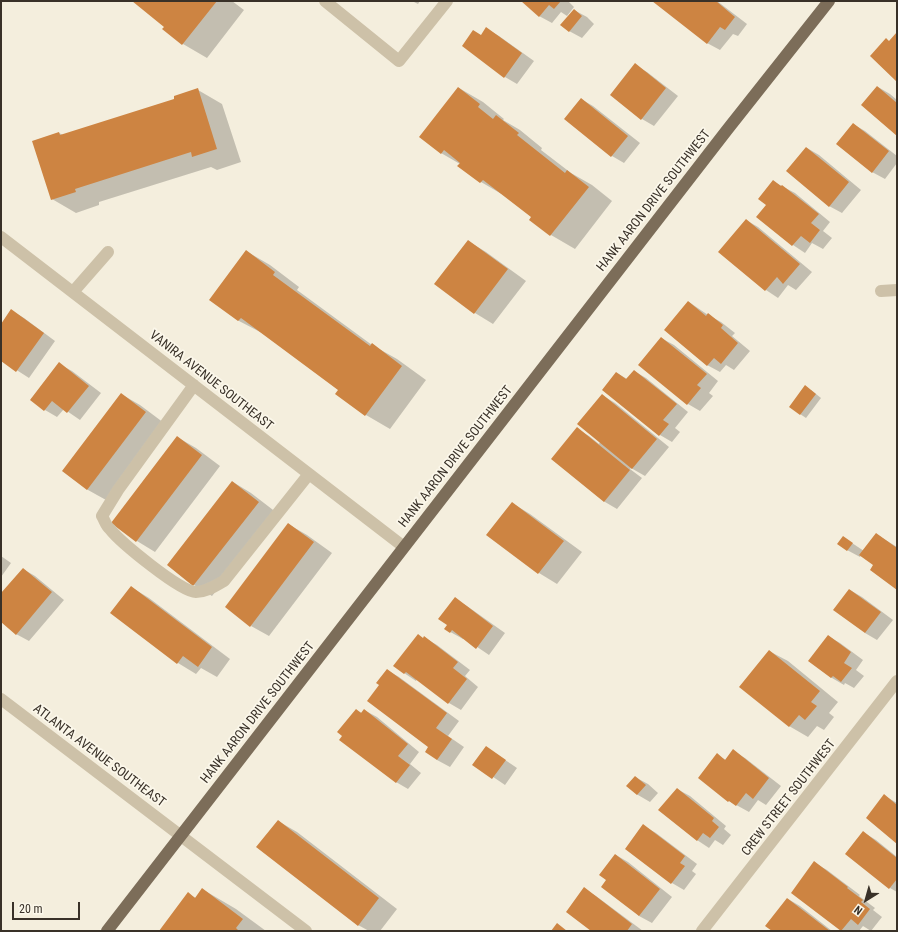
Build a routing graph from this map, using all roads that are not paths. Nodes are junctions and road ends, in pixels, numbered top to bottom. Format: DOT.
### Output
graph roads {
  1 [pos="325,1"];
  2 [pos="447,1"];
  3 [pos="829,1"];
  4 [pos="1,237"];
  5 [pos="108,252"];
  6 [pos="897,290"];
  7 [pos="881,291"];
  8 [pos="73,292"];
  9 [pos="194,385"];
  10 [pos="309,474"];
  11 [pos="404,547"];
  12 [pos="897,681"];
  13 [pos="1,698"];
  14 [pos="181,835"];
  15 [pos="107,931"];
  16 [pos="306,931"];
  17 [pos="702,931"];
  1 -- 2 [label="street"];
  3 -- 11 [label="main road, HANK AARON DRIVE SOUTHWEST"];
  4 -- 8 [label="street, VANIRA AVENUE SOUTHEAST"];
  5 -- 8 [label="street"];
  6 -- 7 [label="street"];
  8 -- 9 [label="street, VANIRA AVENUE SOUTHEAST"];
  9 -- 10 [label="street, VANIRA AVENUE SOUTHEAST"];
  9 -- 10 [label="street"];
  10 -- 11 [label="street, VANIRA AVENUE SOUTHEAST"];
  11 -- 14 [label="main road, HANK AARON DRIVE SOUTHWEST"];
  12 -- 17 [label="street, CREW STREET SOUTHWEST"];
  13 -- 14 [label="street, ATLANTA AVENUE SOUTHEAST"];
  14 -- 15 [label="main road, HANK AARON DRIVE SOUTHWEST"];
  14 -- 16 [label="street, ATLANTA AVENUE SOUTHEAST"];
}
